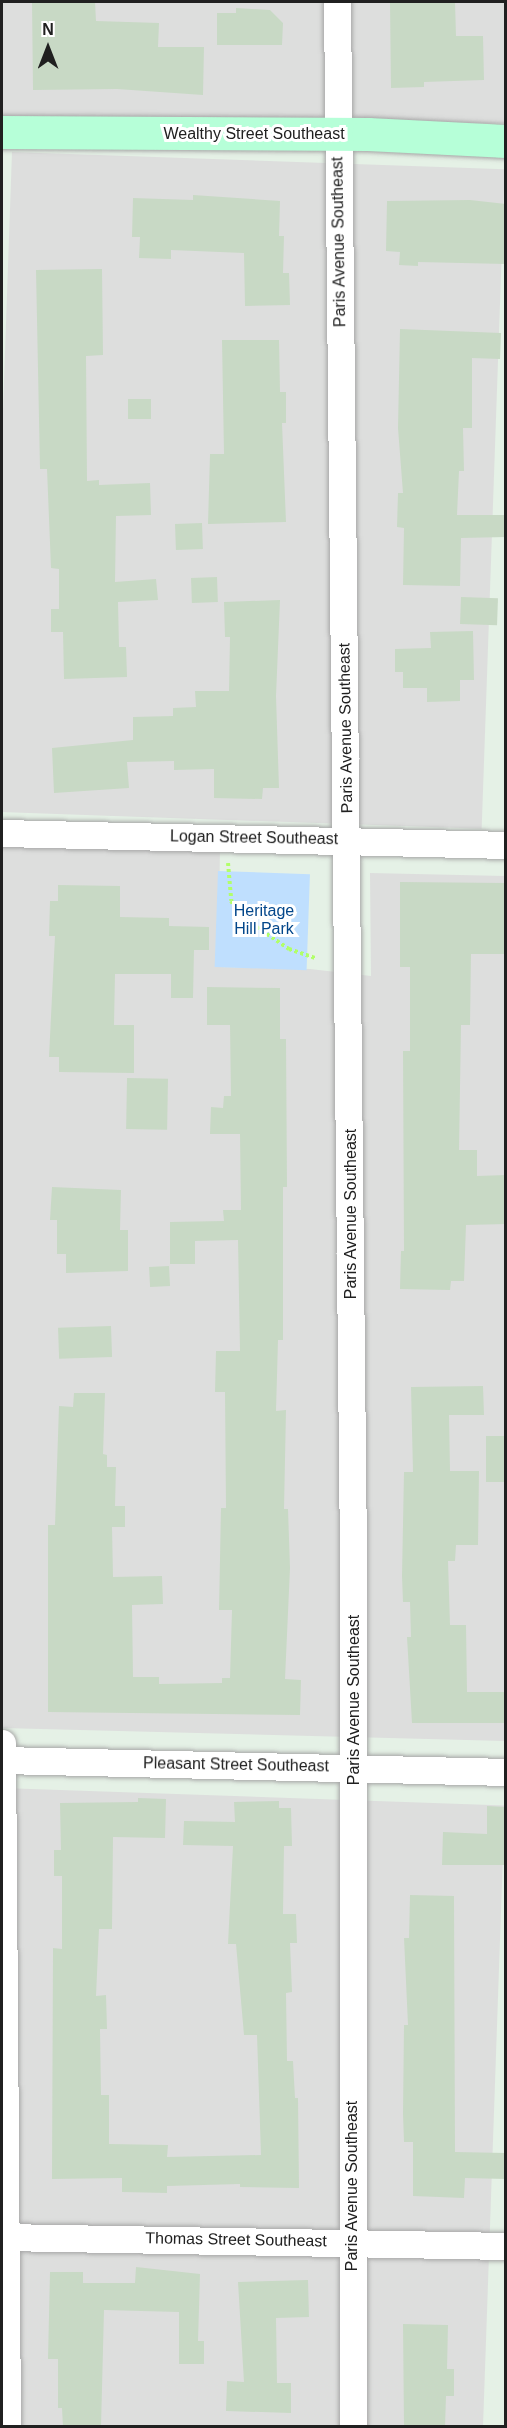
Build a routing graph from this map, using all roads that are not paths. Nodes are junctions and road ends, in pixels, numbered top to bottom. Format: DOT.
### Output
graph roads {
  1 [pos="337,2"];
  2 [pos="2,132"];
  3 [pos="338,134"];
  4 [pos="506,141"];
  5 [pos="2,833"];
  6 [pos="348,839"];
  7 [pos="506,844"];
  8 [pos="2,1743"];
  9 [pos="2,1760"];
  10 [pos="354,1768"];
  11 [pos="506,1772"];
  12 [pos="4,2237"];
  13 [pos="352,2242"];
  14 [pos="506,2246"];
  15 [pos="8,2427"];
  16 [pos="353,2427"];
  1 -- 3 [label="street, Paris Avenue Southeast"];
  2 -- 3 [label="main road, Wealthy Street Southeast"];
  3 -- 4 [label="main road, Wealthy Street Southeast"];
  3 -- 6 [label="street, Paris Avenue Southeast"];
  5 -- 6 [label="street, Logan Street Southeast"];
  6 -- 7 [label="street, Logan Street Southeast"];
  6 -- 10 [label="street, Paris Avenue Southeast"];
  8 -- 9 [label="street"];
  9 -- 10 [label="street, Pleasant Street Southeast"];
  9 -- 12 [label="street"];
  10 -- 11 [label="street, Pleasant Street Southeast"];
  10 -- 13 [label="street, Paris Avenue Southeast"];
  12 -- 13 [label="street, Thomas Street Southeast"];
  12 -- 15 [label="street"];
  13 -- 14 [label="street, Thomas Street Southeast"];
  13 -- 16 [label="street, Paris Avenue Southeast"];
}
